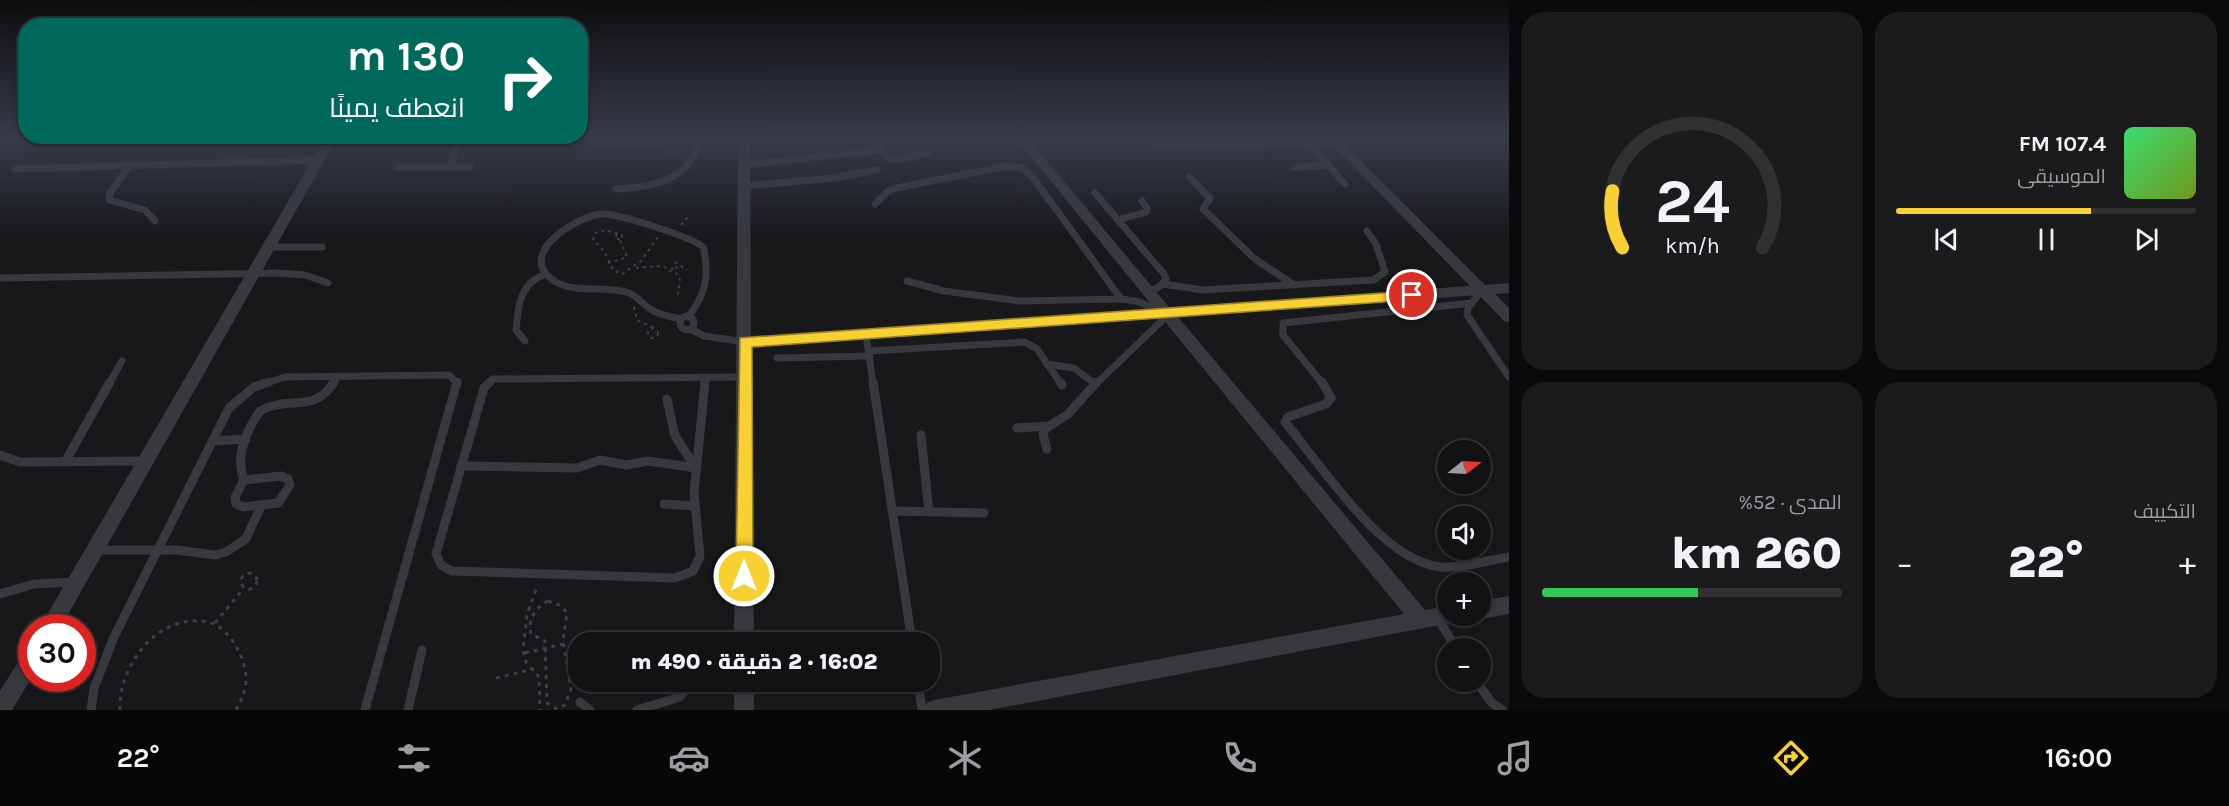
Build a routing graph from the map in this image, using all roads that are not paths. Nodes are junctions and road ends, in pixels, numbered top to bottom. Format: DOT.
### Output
graph roads {
  1 [pos="126,171"];
  2 [pos="313,171"];
  3 [pos="681,171"];
  4 [pos="745,171"];
  5 [pos="871,171"];
  6 [pos="981,171"];
  7 [pos="1026,171"];
  8 [pos="1049,171"];
  9 [pos="1333,171"];
  10 [pos="1363,171"];
  11 [pos="1189,177"];
  12 [pos="1345,184"];
  13 [pos="744,186"];
  14 [pos="615,189"];
  15 [pos="1095,192"];
  16 [pos="1142,201"];
  17 [pos="875,204"];
  18 [pos="1118,220"];
  19 [pos="155,221"];
  20 [pos="1367,231"];
  21 [pos="269,247"];
  22 [pos="322,247"];
  23 [pos="255,273"];
  24 [pos="546,274"];
  25 [pos="0,278"];
  26 [pos="907,281"];
  27 [pos="328,283"];
  28 [pos="1164,284"];
  29 [pos="1295,286"];
  30 [pos="1509,288"];
  31 [pos="1482,290"];
  32 [pos="1149,291"];
  33 [pos="1121,299"];
  34 [pos="1472,303"];
  35 [pos="1169,314"];
  36 [pos="1509,317"];
  37 [pos="684,318"];
  38 [pos="866,334"];
  39 [pos="525,341"];
  40 [pos="745,342"];
  41 [pos="869,353"];
  42 [pos="777,358"];
  43 [pos="122,361"];
  44 [pos="1047,364"];
  45 [pos="338,376"];
  46 [pos="1509,376"];
  47 [pos="745,377"];
  48 [pos="705,378"];
  49 [pos="1095,384"];
  50 [pos="1062,385"];
  51 [pos="667,399"];
  52 [pos="1049,426"];
  53 [pos="1017,428"];
  54 [pos="921,435"];
  55 [pos="246,439"];
  56 [pos="213,441"];
  57 [pos="1047,449"];
  58 [pos="0,455"];
  59 [pos="147,460"];
  60 [pos="65,462"];
  61 [pos="461,466"];
  62 [pos="696,468"];
  63 [pos="244,480"];
  64 [pos="664,504"];
  65 [pos="261,506"];
  66 [pos="693,506"];
  67 [pos="892,511"];
  68 [pos="929,512"];
  69 [pos="984,513"];
  70 [pos="95,550"];
  71 [pos="158,550"];
  72 [pos="1509,557"];
  73 [pos="77,581"];
  74 [pos="2,595"];
  75 [pos="1509,605"];
  76 [pos="1491,608"];
  77 [pos="58,614"];
  78 [pos="1436,617"];
  79 [pos="744,632"];
  80 [pos="910,632"];
  81 [pos="1450,638"];
  82 [pos="422,650"];
  83 [pos="18,681"];
  84 [pos="684,692"];
  85 [pos="744,692"];
  86 [pos="920,692"];
  87 [pos="1484,692"];
  88 [pos="580,702"];
  89 [pos="649,709"];
  90 [pos="0,710"];
  91 [pos="91,710"];
  92 [pos="364,710"];
  93 [pos="408,710"];
  94 [pos="590,710"];
  95 [pos="637,710"];
  96 [pos="744,710"];
  97 [pos="922,710"];
  98 [pos="934,710"];
  99 [pos="1502,710"];
  1 -- 19 [label="lane"];
  2 -- 21 [label="street"];
  3 -- 14 [label="lane"];
  4 -- 13 [label="street"];
  5 -- 13 [label="lane"];
  6 -- 17 [label="lane"];
  7 -- 33 [label="lane"];
  8 -- 32 [label="street"];
  9 -- 12 [label="lane"];
  10 -- 31 [label="street"];
  11 -- 29 [label="lane"];
  13 -- 40 [label="street"];
  15 -- 18 [label="lane"];
  16 -- 18 [label="lane"];
  18 -- 28 [label="lane"];
  20 -- 29 [label="lane"];
  21 -- 22 [label="lane"];
  21 -- 23 [label="street"];
  23 -- 25 [label="lane"];
  23 -- 27 [label="lane"];
  23 -- 59 [label="street"];
  24 -- 37 [label="lane"];
  24 -- 37 [label="lane"];
  24 -- 39 [label="lane"];
  26 -- 33 [label="lane"];
  28 -- 29 [label="lane"];
  28 -- 32 [label="lane"];
  30 -- 31 [label="street"];
  31 -- 34 [label="lane"];
  31 -- 35 [label="street"];
  31 -- 36 [label="street"];
  32 -- 35 [label="street"];
  33 -- 35 [label="lane"];
  34 -- 46 [label="lane"];
  34 -- 72 [label="lane"];
  35 -- 38 [label="street"];
  35 -- 49 [label="lane"];
  35 -- 78 [label="street"];
  37 -- 40 [label="lane"];
  38 -- 40 [label="street"];
  38 -- 41 [label="lane"];
  40 -- 47 [label="street"];
  41 -- 42 [label="lane"];
  41 -- 44 [label="lane"];
  41 -- 67 [label="lane"];
  43 -- 60 [label="lane"];
  44 -- 49 [label="lane"];
  44 -- 50 [label="lane"];
  45 -- 55 [label="lane"];
  45 -- 56 [label="lane"];
  45 -- 92 [label="lane"];
  47 -- 48 [label="lane"];
  47 -- 79 [label="street"];
  48 -- 61 [label="lane"];
  48 -- 62 [label="lane"];
  49 -- 52 [label="lane"];
  51 -- 62 [label="lane"];
  52 -- 53 [label="lane"];
  52 -- 57 [label="lane"];
  54 -- 68 [label="lane"];
  55 -- 56 [label="lane"];
  55 -- 63 [label="lane"];
  56 -- 71 [label="lane"];
  58 -- 60 [label="lane"];
  59 -- 60 [label="lane"];
  59 -- 70 [label="street"];
  61 -- 62 [label="lane"];
  61 -- 66 [label="lane"];
  62 -- 66 [label="lane"];
  63 -- 65 [label="lane"];
  63 -- 65 [label="lane"];
  64 -- 66 [label="lane"];
  65 -- 71 [label="lane"];
  67 -- 68 [label="lane"];
  67 -- 80 [label="lane"];
  68 -- 69 [label="lane"];
  70 -- 71 [label="lane"];
  70 -- 73 [label="street"];
  71 -- 91 [label="lane"];
  73 -- 74 [label="lane"];
  73 -- 77 [label="street"];
  75 -- 76 [label="street"];
  78 -- 81 [label="lane"];
  78 -- 98 [label="street"];
  82 -- 93 [label="lane"];
  83 -- 90 [label="street"];
  84 -- 89 [label="lane"];
  85 -- 96 [label="street"];
  86 -- 97 [label="lane"];
  87 -- 99 [label="lane"];
  88 -- 94 [label="lane"];
  89 -- 95 [label="lane"];
}
